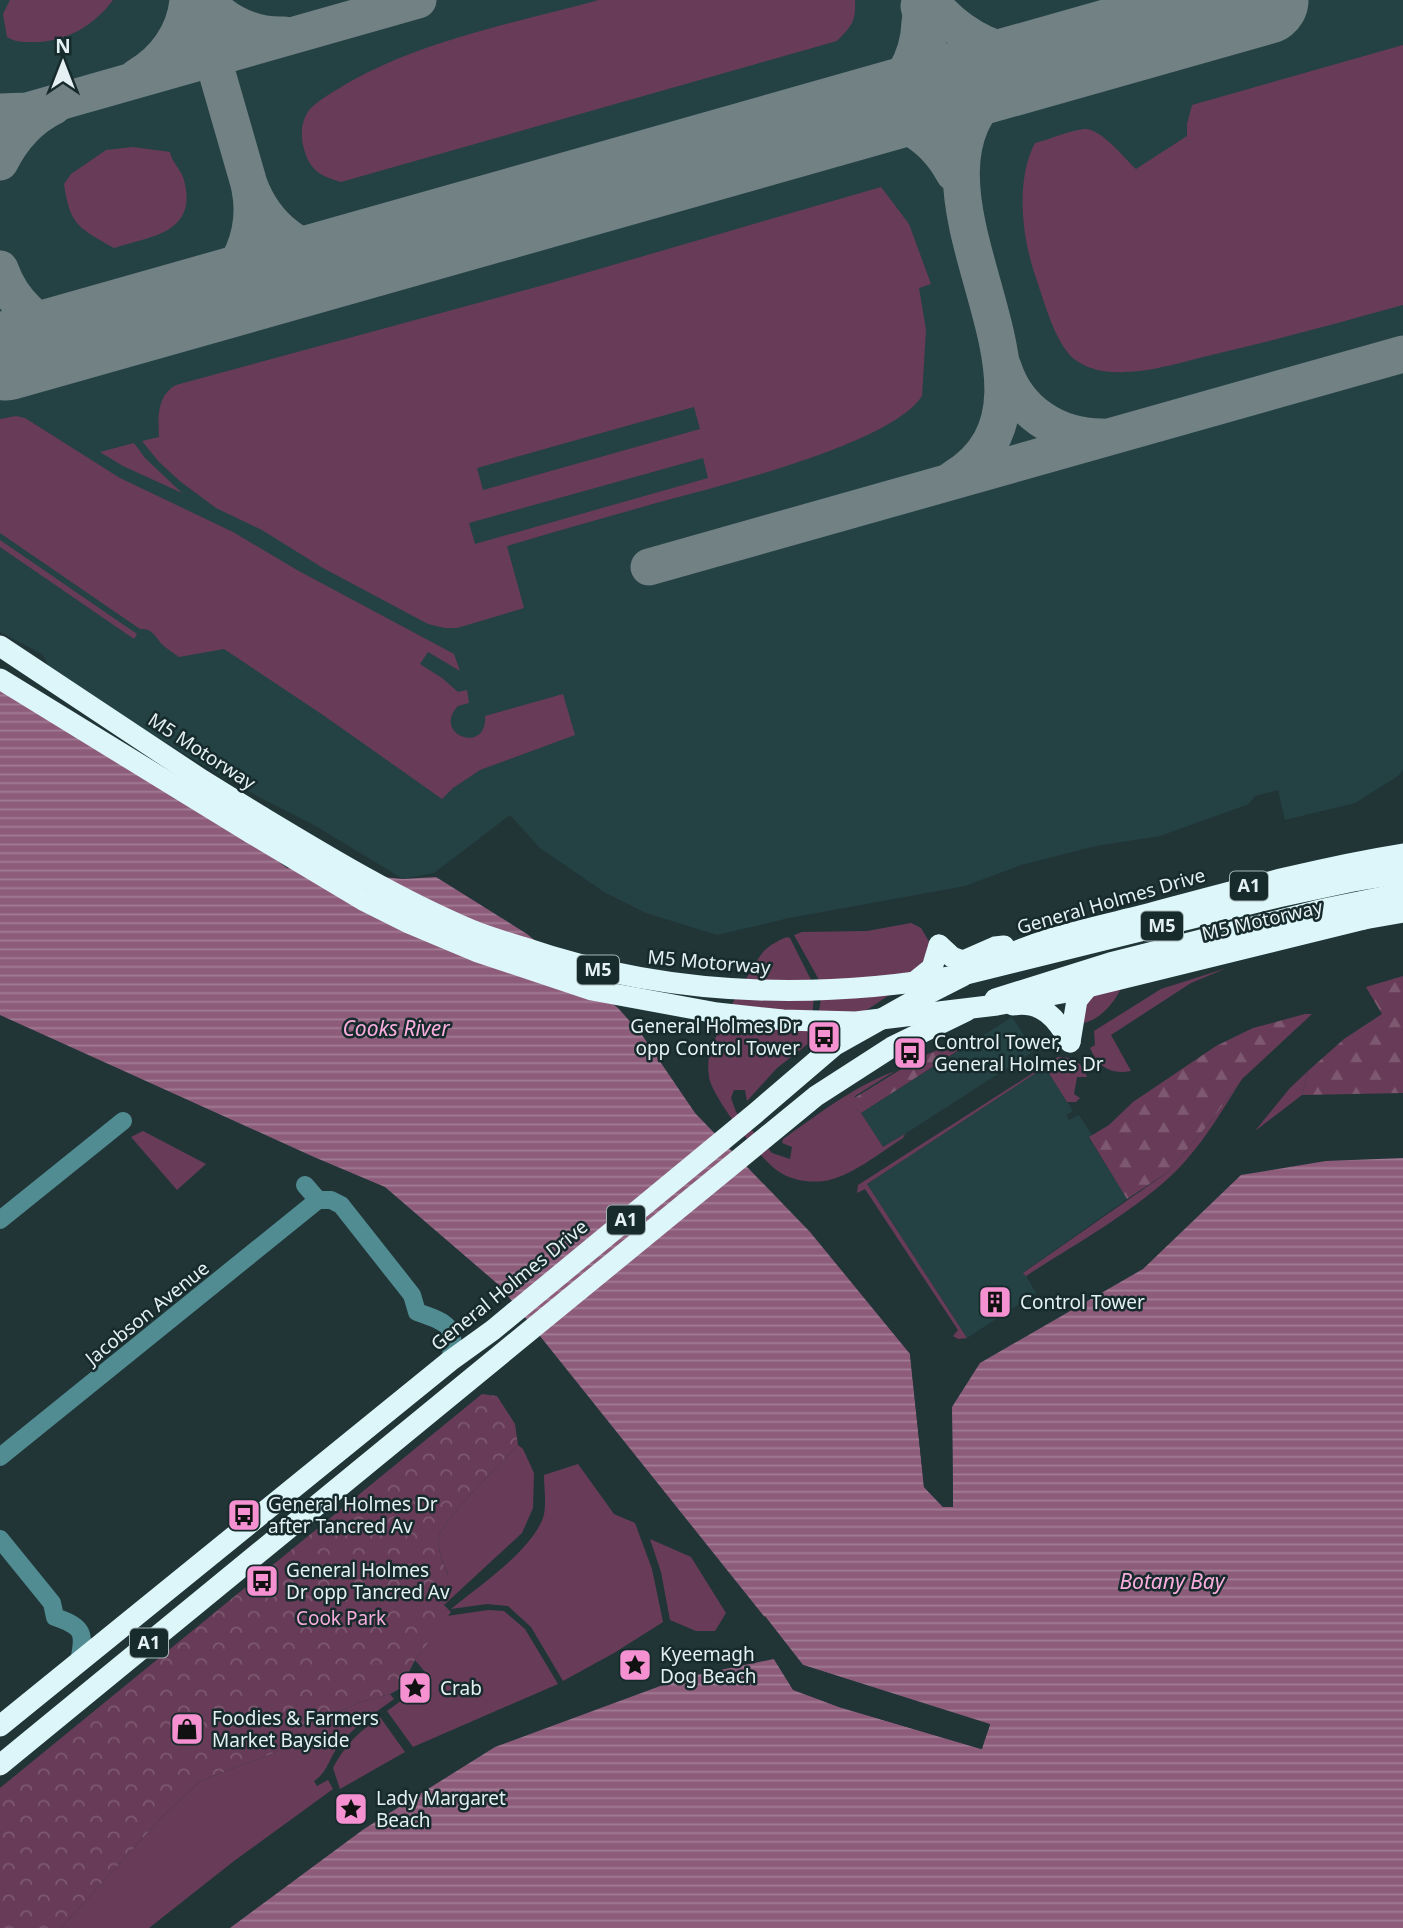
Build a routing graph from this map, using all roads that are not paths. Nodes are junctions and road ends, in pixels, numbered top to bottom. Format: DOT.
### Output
graph roads {
  1 [pos="0,646"];
  2 [pos="0,679"];
  3 [pos="256,825"];
  4 [pos="1403,854"];
  5 [pos="1403,873"];
  6 [pos="1403,893"];
  7 [pos="1403,912"];
  8 [pos="1034,943"];
  9 [pos="1110,963"];
  10 [pos="943,1021"];
  11 [pos="835,1045"];
  12 [pos="123,1121"];
  13 [pos="305,1185"];
  14 [pos="318,1200"];
  15 [pos="0,1220"];
  16 [pos="450,1361"];
  17 [pos="0,1457"];
  18 [pos="0,1539"];
  19 [pos="79,1661"];
  20 [pos="0,1726"];
  21 [pos="0,1765"];
  1 -- 3 [label="highway, M5 Motorway / M5"];
  2 -- 3 [label="highway, M5 Motorway / M5"];
  3 -- 5 [label="highway, M5 Motorway / M5, bridge"];
  3 -- 7 [label="highway, M5 Motorway / M5, bridge"];
  4 -- 8 [label="highway, General Holmes Drive / A1"];
  6 -- 9 [label="highway, A1"];
  8 -- 11 [label="highway, General Holmes Drive / A1"];
  8 -- 11 [label="highway"];
  9 -- 10 [label="highway, A1"];
  9 -- 10 [label="highway"];
  10 -- 21 [label="highway, A1"];
  11 -- 16 [label="highway, General Holmes Drive / A1"];
  12 -- 15 [label="street"];
  13 -- 14 [label="street"];
  14 -- 16 [label="street"];
  14 -- 17 [label="street, Jacobson Avenue"];
  16 -- 19 [label="highway, General Holmes Drive / A1"];
  18 -- 19 [label="street"];
  19 -- 20 [label="highway, General Holmes Drive / A1"];
}
